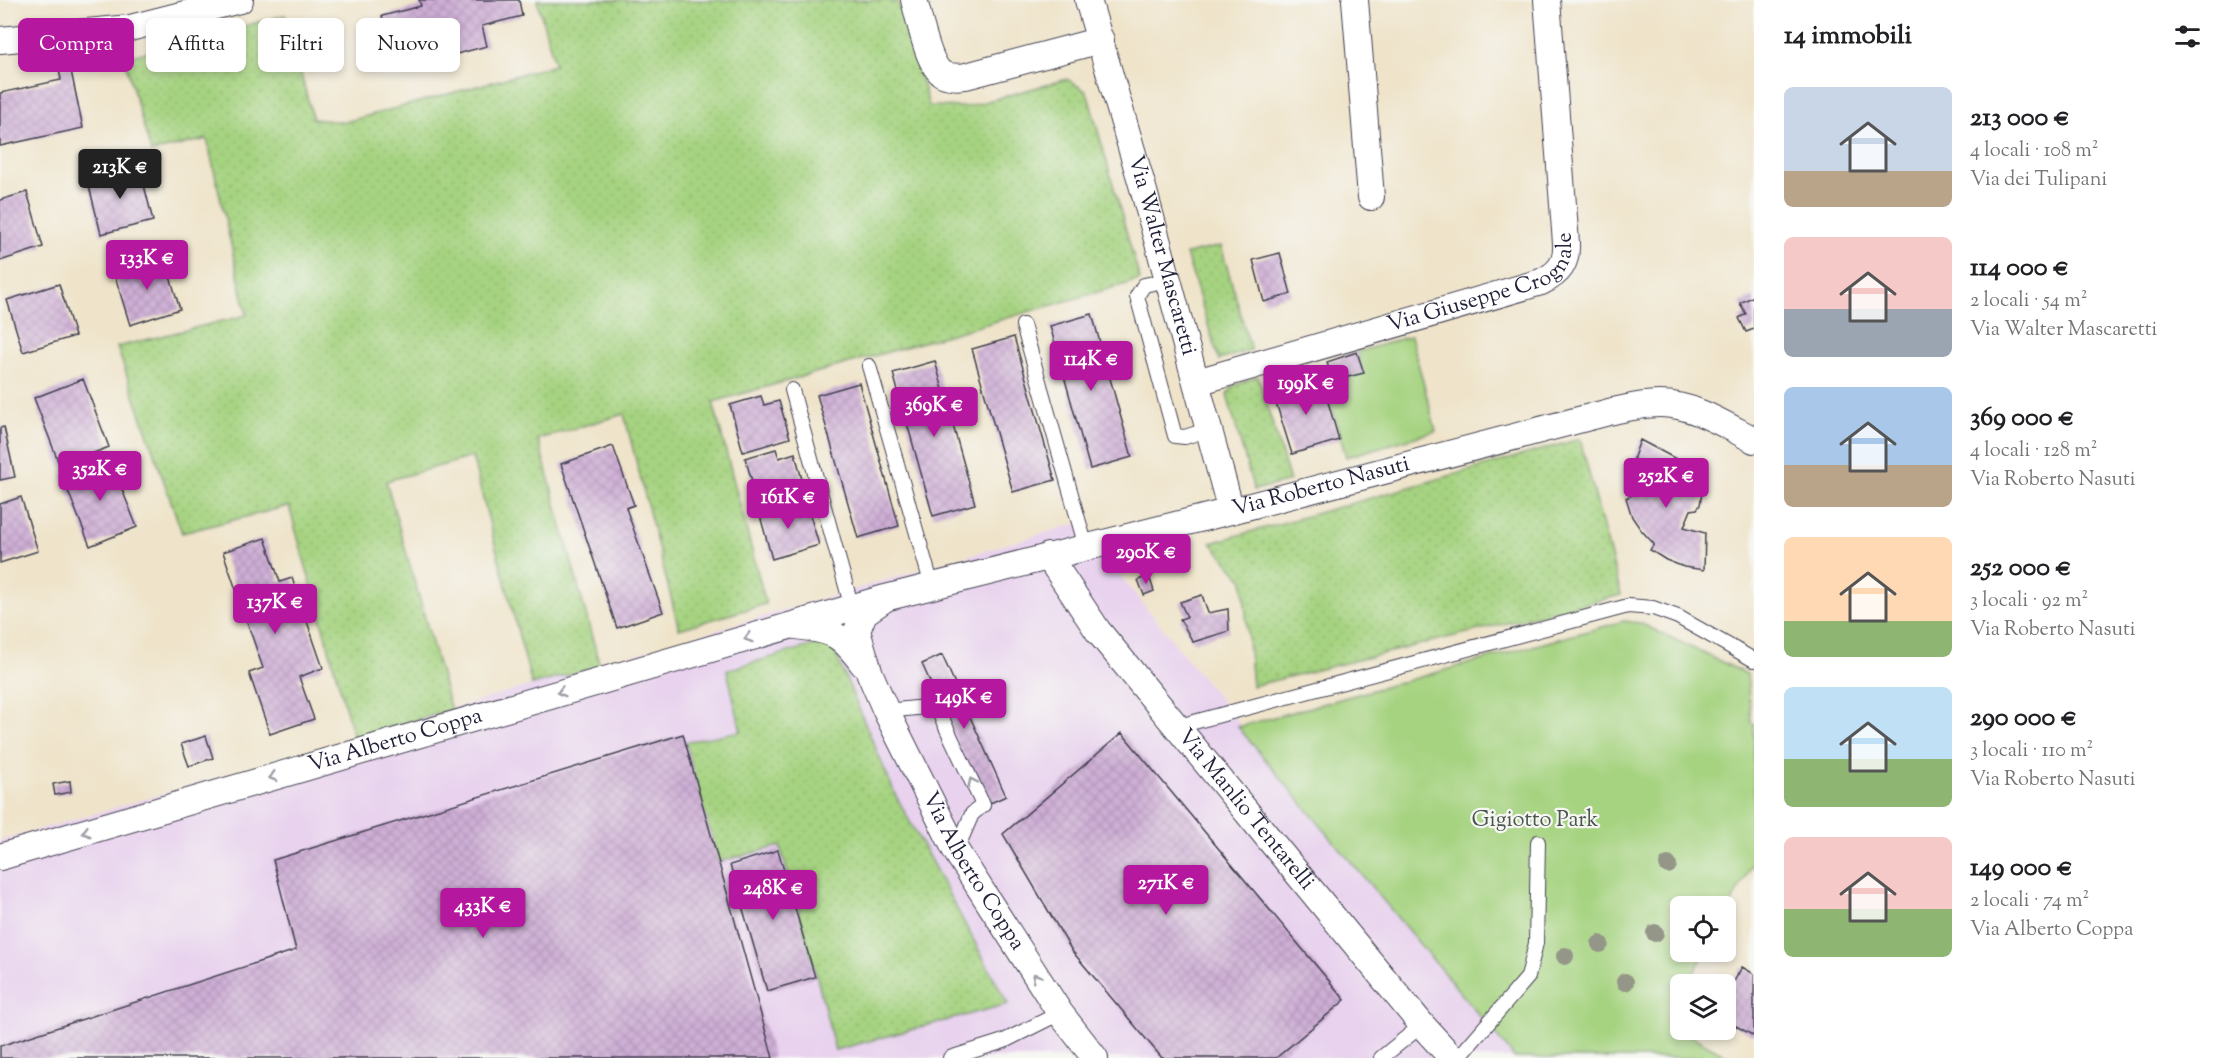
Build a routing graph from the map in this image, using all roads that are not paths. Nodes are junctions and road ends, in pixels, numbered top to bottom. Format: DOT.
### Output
graph roads {
  1 [pos="240,0"];
  2 [pos="914,0"];
  3 [pos="1088,0"];
  4 [pos="1355,0"];
  5 [pos="1547,0"];
  6 [pos="0,40"];
  7 [pos="1101,40"];
  8 [pos="1371,197"];
  9 [pos="1168,280"];
  10 [pos="1023,325"];
  11 [pos="869,366"];
  12 [pos="1197,382"];
  13 [pos="792,390"];
  14 [pos="1209,429"];
  15 [pos="1754,440"];
  16 [pos="1231,511"];
  17 [pos="1086,547"];
  18 [pos="1048,556"];
  19 [pos="932,586"];
  20 [pos="885,598"];
  21 [pos="852,608"];
  22 [pos="791,625"];
  23 [pos="1754,660"];
  24 [pos="870,674"];
  25 [pos="886,711"];
  26 [pos="1179,726"];
  27 [pos="1538,842"];
  28 [pos="956,851"];
  29 [pos="0,857"];
  30 [pos="1060,1013"];
  31 [pos="1422,1024"];
  32 [pos="950,1058"];
  33 [pos="1095,1058"];
  34 [pos="1381,1058"];
  35 [pos="1452,1058"];
  36 [pos="1458,1058"];
  1 -- 6 [label="street"];
  2 -- 7 [label="street"];
  3 -- 7 [label="street, Via Walter Mascaretti"];
  4 -- 8 [label="street"];
  5 -- 12 [label="street, Via Giuseppe Crognale"];
  7 -- 9 [label="street, Via Walter Mascaretti"];
  9 -- 12 [label="street, Via Walter Mascaretti"];
  9 -- 14 [label="lane"];
  10 -- 17 [label="lane"];
  11 -- 19 [label="lane"];
  12 -- 14 [label="street, Via Walter Mascaretti"];
  13 -- 21 [label="lane"];
  14 -- 16 [label="street, Via Walter Mascaretti"];
  15 -- 16 [label="street, Via Roberto Nasuti"];
  16 -- 17 [label="street, Via Roberto Nasuti"];
  17 -- 18 [label="street, Via Roberto Nasuti"];
  18 -- 19 [label="street, Via Roberto Nasuti"];
  18 -- 26 [label="street, Via Manlio Tentarelli"];
  19 -- 20 [label="street, Via Roberto Nasuti"];
  20 -- 21 [label="street, Via Alberto Coppa"];
  20 -- 24 [label="street, Via Alberto Coppa"];
  21 -- 22 [label="street, Via Alberto Coppa"];
  22 -- 24 [label="street, Via Alberto Coppa"];
  22 -- 29 [label="street, Via Alberto Coppa, one-way"];
  23 -- 26 [label="lane"];
  24 -- 25 [label="street, Via Alberto Coppa"];
  25 -- 28 [label="street, Via Alberto Coppa"];
  28 -- 25 [label="lane, one-way"];
  26 -- 31 [label="street, Via Manlio Tentarelli"];
  27 -- 36 [label="lane"];
  30 -- 28 [label="street, Via Alberto Coppa, one-way"];
  30 -- 32 [label="lane"];
  30 -- 33 [label="street, Via Alberto Coppa"];
  31 -- 34 [label="lane"];
  31 -- 35 [label="street, Via Manlio Tentarelli"];
}
